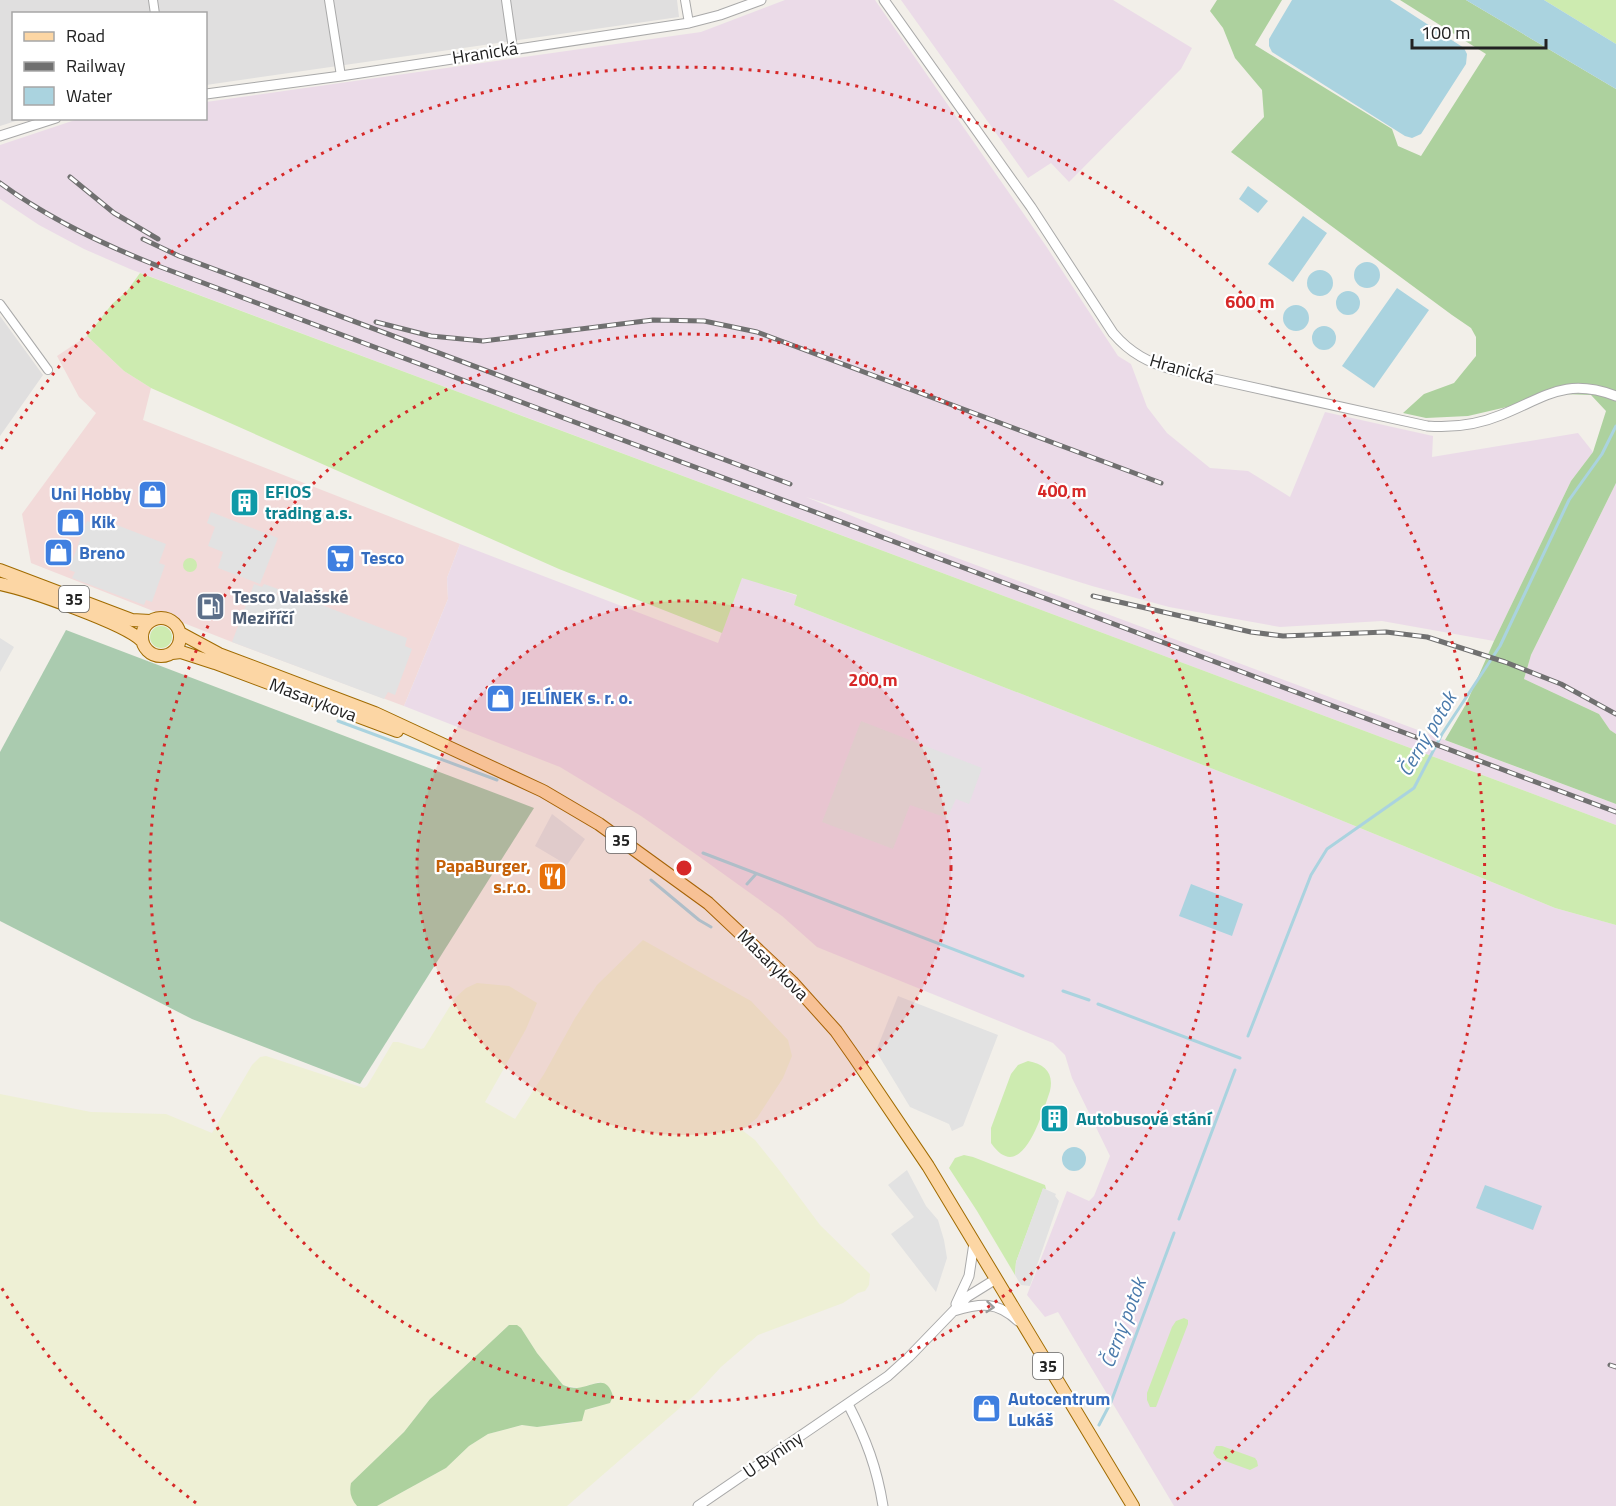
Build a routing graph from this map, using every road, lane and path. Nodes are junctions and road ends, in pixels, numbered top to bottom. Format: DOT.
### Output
graph roads {
  1 [pos="329,0"];
  2 [pos="506,0"];
  3 [pos="685,0"];
  4 [pos="761,0"];
  5 [pos="884,0"];
  6 [pos="689,23"];
  7 [pos="513,49"];
  8 [pos="341,76"];
  9 [pos="207,94"];
  10 [pos="50,120"];
  11 [pos="0,136"];
  12 [pos="0,304"];
  13 [pos="48,370"];
  14 [pos="1616,396"];
  15 [pos="0,570"];
  16 [pos="0,584"];
  17 [pos="150,621"];
  18 [pos="180,633"];
  19 [pos="142,641"];
  20 [pos="172,653"];
  21 [pos="454,751"];
  22 [pos="974,1243"];
  23 [pos="996,1279"];
  24 [pos="951,1311"];
  25 [pos="1023,1326"];
  26 [pos="849,1404"];
  27 [pos="698,1506"];
  28 [pos="883,1506"];
  29 [pos="1133,1506"];
  1 -- 8 [label="street"];
  2 -- 7 [label="street"];
  3 -- 6 [label="street"];
  4 -- 6 [label="street, Hranická"];
  5 -- 14 [label="street, Hranická"];
  6 -- 7 [label="street, Hranická"];
  7 -- 8 [label="street, Hranická"];
  8 -- 9 [label="street, Hranická"];
  10 -- 11 [label="street"];
  12 -- 13 [label="street"];
  15 -- 17 [label="main road, Masarykova / 35"];
  16 -- 19 [label="main road, Masarykova / 35"];
  17 -- 18 [label="main road, Masarykova / 35"];
  17 -- 19 [label="main road"];
  18 -- 20 [label="main road"];
  18 -- 21 [label="main road, Masarykova / 35"];
  19 -- 20 [label="main road, Masarykova / 35"];
  20 -- 21 [label="main road, Masarykova / 35"];
  21 -- 22 [label="main road, Masarykova / 35"];
  22 -- 23 [label="main road, Masarykova / 35"];
  22 -- 24 [label="street"];
  23 -- 24 [label="street"];
  23 -- 25 [label="main road, 35"];
  24 -- 25 [label="street, one-way"];
  24 -- 26 [label="street, U Byniny"];
  25 -- 29 [label="main road, 35"];
  26 -- 27 [label="street, U Byniny"];
  26 -- 28 [label="street"];
}
